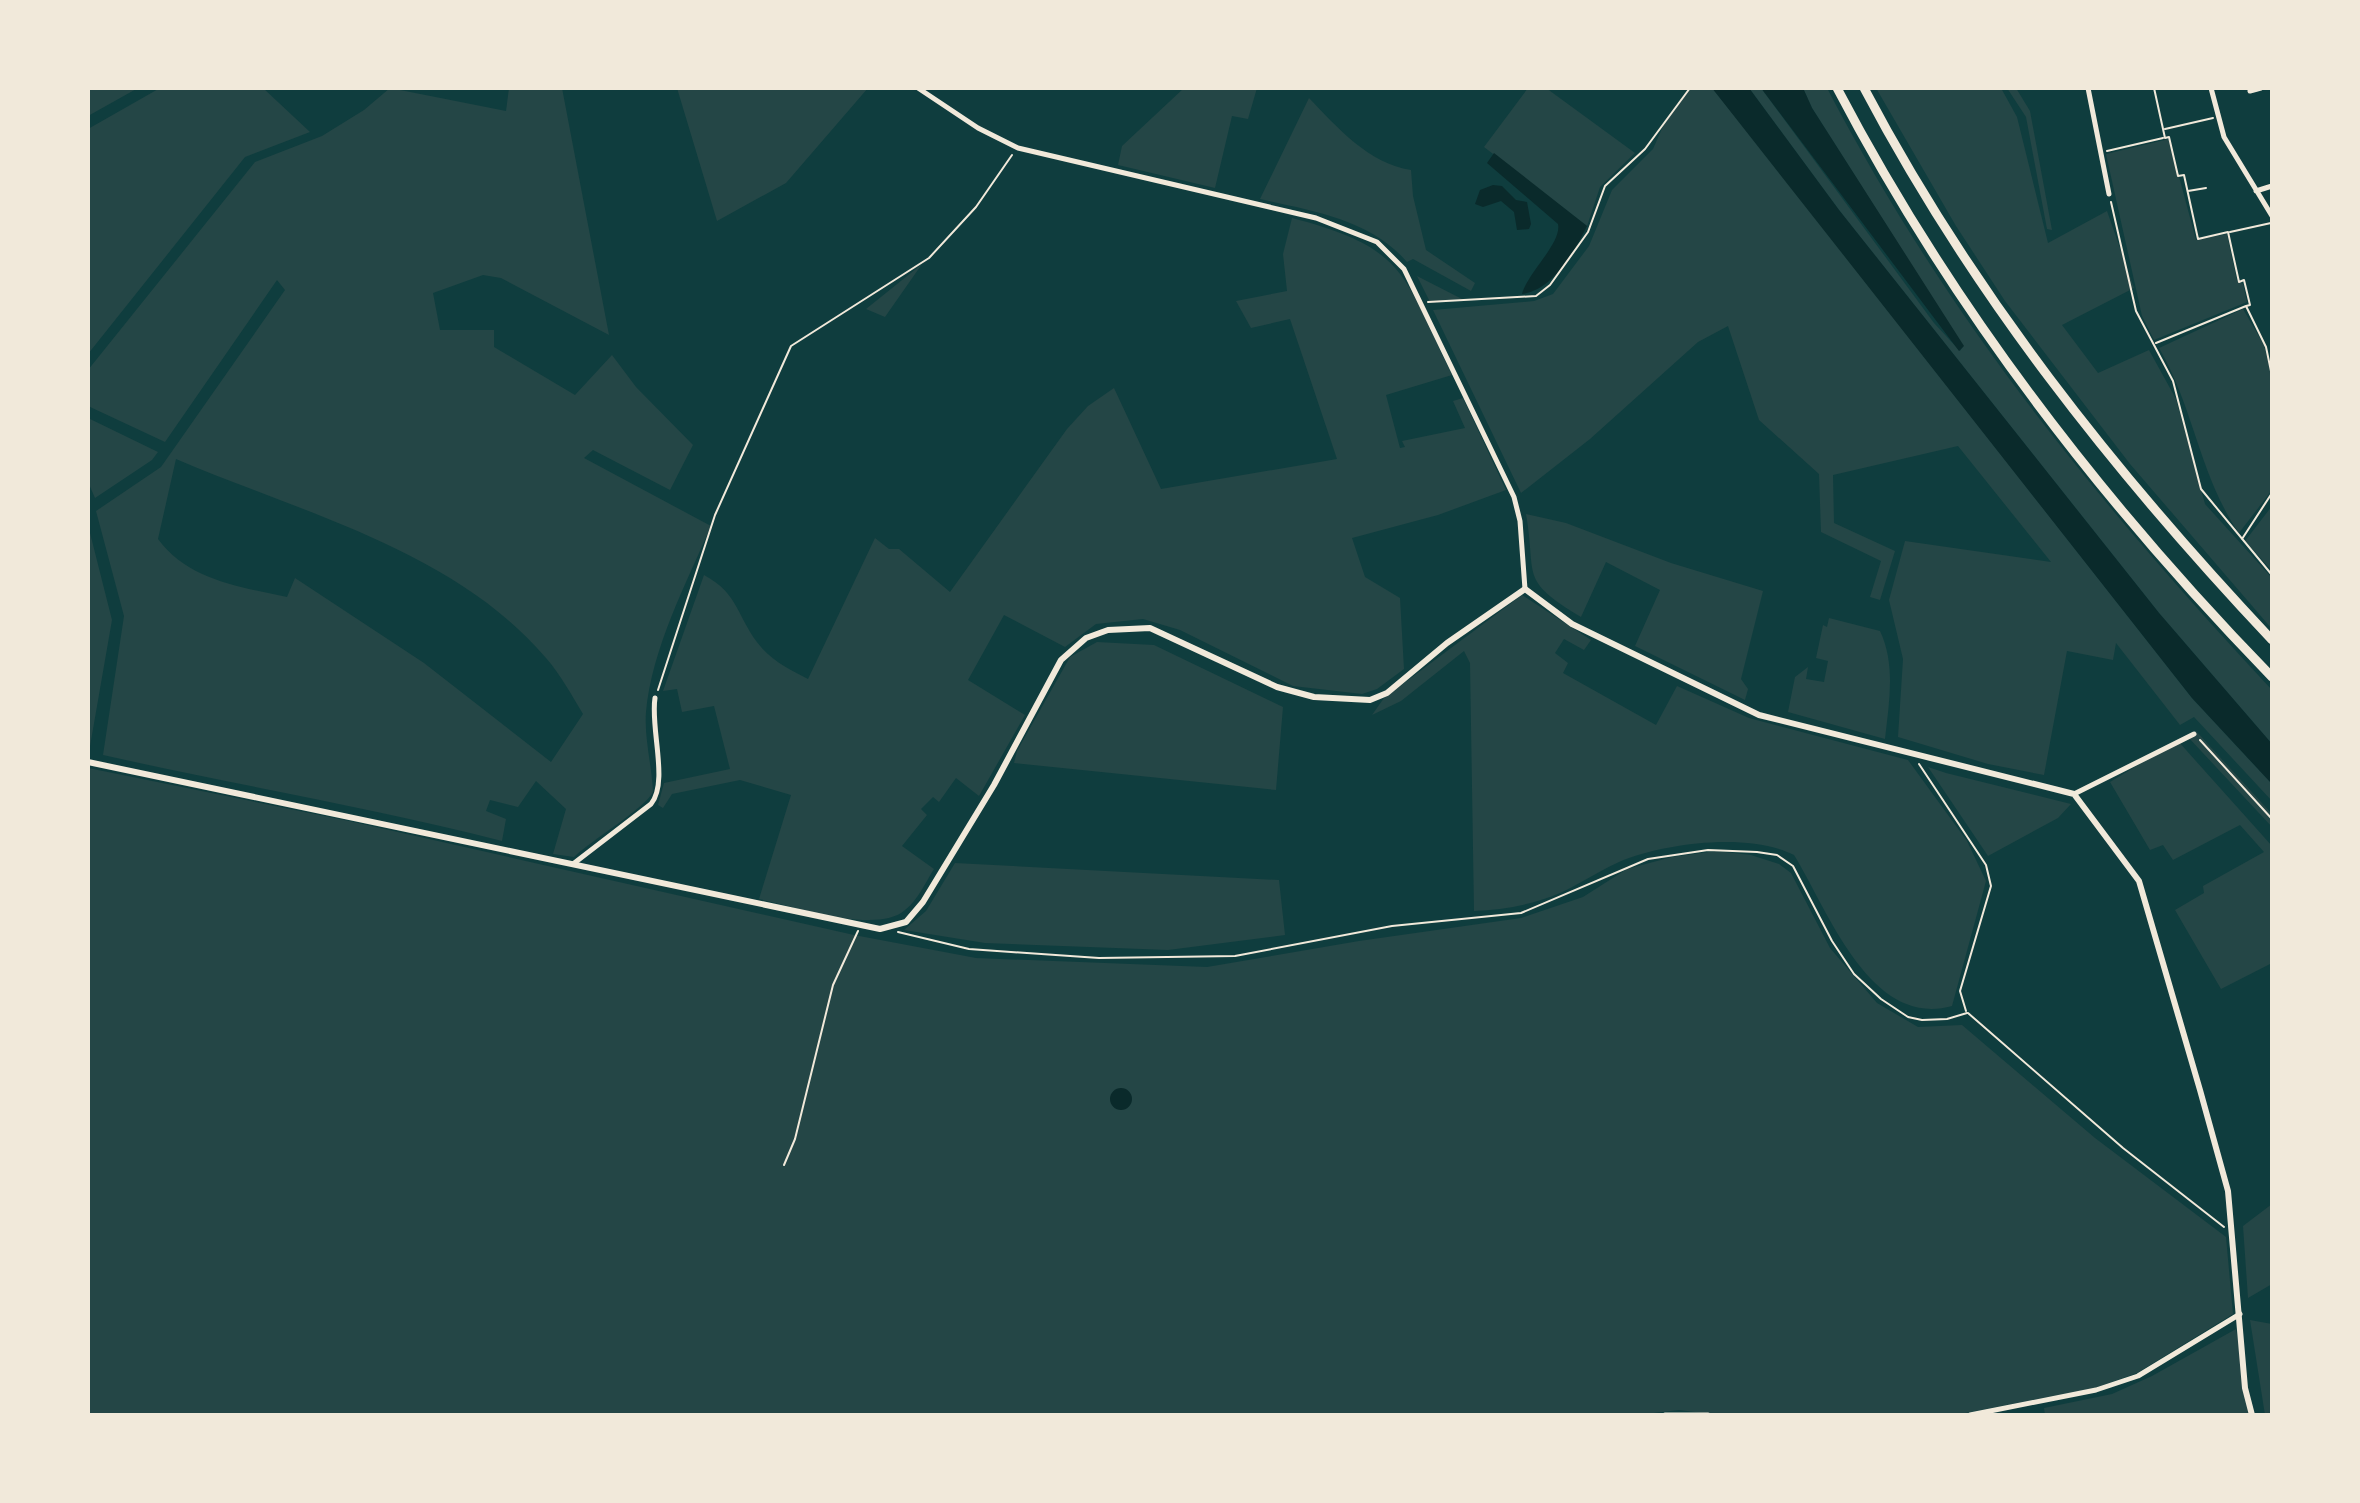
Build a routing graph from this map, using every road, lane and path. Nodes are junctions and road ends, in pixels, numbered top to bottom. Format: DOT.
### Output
graph roads {
  1 [pos="918,88"];
  2 [pos="1690,88"];
  3 [pos="1837,88"];
  4 [pos="1864,88"];
  5 [pos="2088,88"];
  6 [pos="2154,88"];
  7 [pos="2211,88"];
  8 [pos="2261,88"];
  9 [pos="2250,91"];
  10 [pos="2218,117"];
  11 [pos="2163,129"];
  12 [pos="2165,138"];
  13 [pos="1018,148"];
  14 [pos="2101,153"];
  15 [pos="2272,186"];
  16 [pos="2206,188"];
  17 [pos="2187,191"];
  18 [pos="2256,191"];
  19 [pos="2110,197"];
  20 [pos="2272,219"];
  21 [pos="2228,232"];
  22 [pos="1420,302"];
  23 [pos="2246,306"];
  24 [pos="2154,344"];
  25 [pos="2272,376"];
  26 [pos="2272,493"];
  27 [pos="2241,540"];
  28 [pos="2272,575"];
  29 [pos="1525,589"];
  30 [pos="2272,640"];
  31 [pos="2272,677"];
  32 [pos="655,698"];
  33 [pos="2194,734"];
  34 [pos="1917,753"];
  35 [pos="88,762"];
  36 [pos="2074,794"];
  37 [pos="2272,819"];
  38 [pos="572,866"];
  39 [pos="860,926"];
  40 [pos="890,928"];
  41 [pos="1967,1013"];
  42 [pos="784,1165"];
  43 [pos="2234,1234"];
  44 [pos="2241,1313"];
  45 [pos="1665,1415"];
  46 [pos="1708,1415"];
  47 [pos="1970,1415"];
  48 [pos="2252,1415"];
  1 -- 13 [label="street"];
  2 -- 22 [label="path"];
  3 -- 31 [label="highway"];
  4 -- 30 [label="highway"];
  5 -- 14 [label="street"];
  6 -- 11 [label="path"];
  7 -- 10 [label="street"];
  8 -- 9 [label="street"];
  10 -- 11 [label="path"];
  10 -- 18 [label="street"];
  11 -- 12 [label="path"];
  12 -- 14 [label="path"];
  12 -- 17 [label="path"];
  13 -- 22 [label="street"];
  13 -- 32 [label="path"];
  14 -- 19 [label="street"];
  15 -- 18 [label="street"];
  16 -- 17 [label="path"];
  17 -- 21 [label="path"];
  18 -- 20 [label="street"];
  19 -- 24 [label="path"];
  20 -- 21 [label="path"];
  21 -- 23 [label="path"];
  22 -- 29 [label="street"];
  23 -- 24 [label="path"];
  23 -- 25 [label="path"];
  24 -- 27 [label="path"];
  26 -- 27 [label="path"];
  27 -- 28 [label="path"];
  29 -- 34 [label="street"];
  29 -- 40 [label="street"];
  32 -- 38 [label="street"];
  33 -- 36 [label="street"];
  33 -- 37 [label="path"];
  34 -- 36 [label="street"];
  34 -- 41 [label="path"];
  35 -- 38 [label="street"];
  36 -- 43 [label="street"];
  38 -- 39 [label="street"];
  39 -- 40 [label="street"];
  39 -- 42 [label="path"];
  40 -- 41 [label="path"];
  41 -- 43 [label="path"];
  43 -- 44 [label="street"];
  44 -- 47 [label="street"];
  44 -- 48 [label="street"];
  45 -- 46 [label="street"];
}
